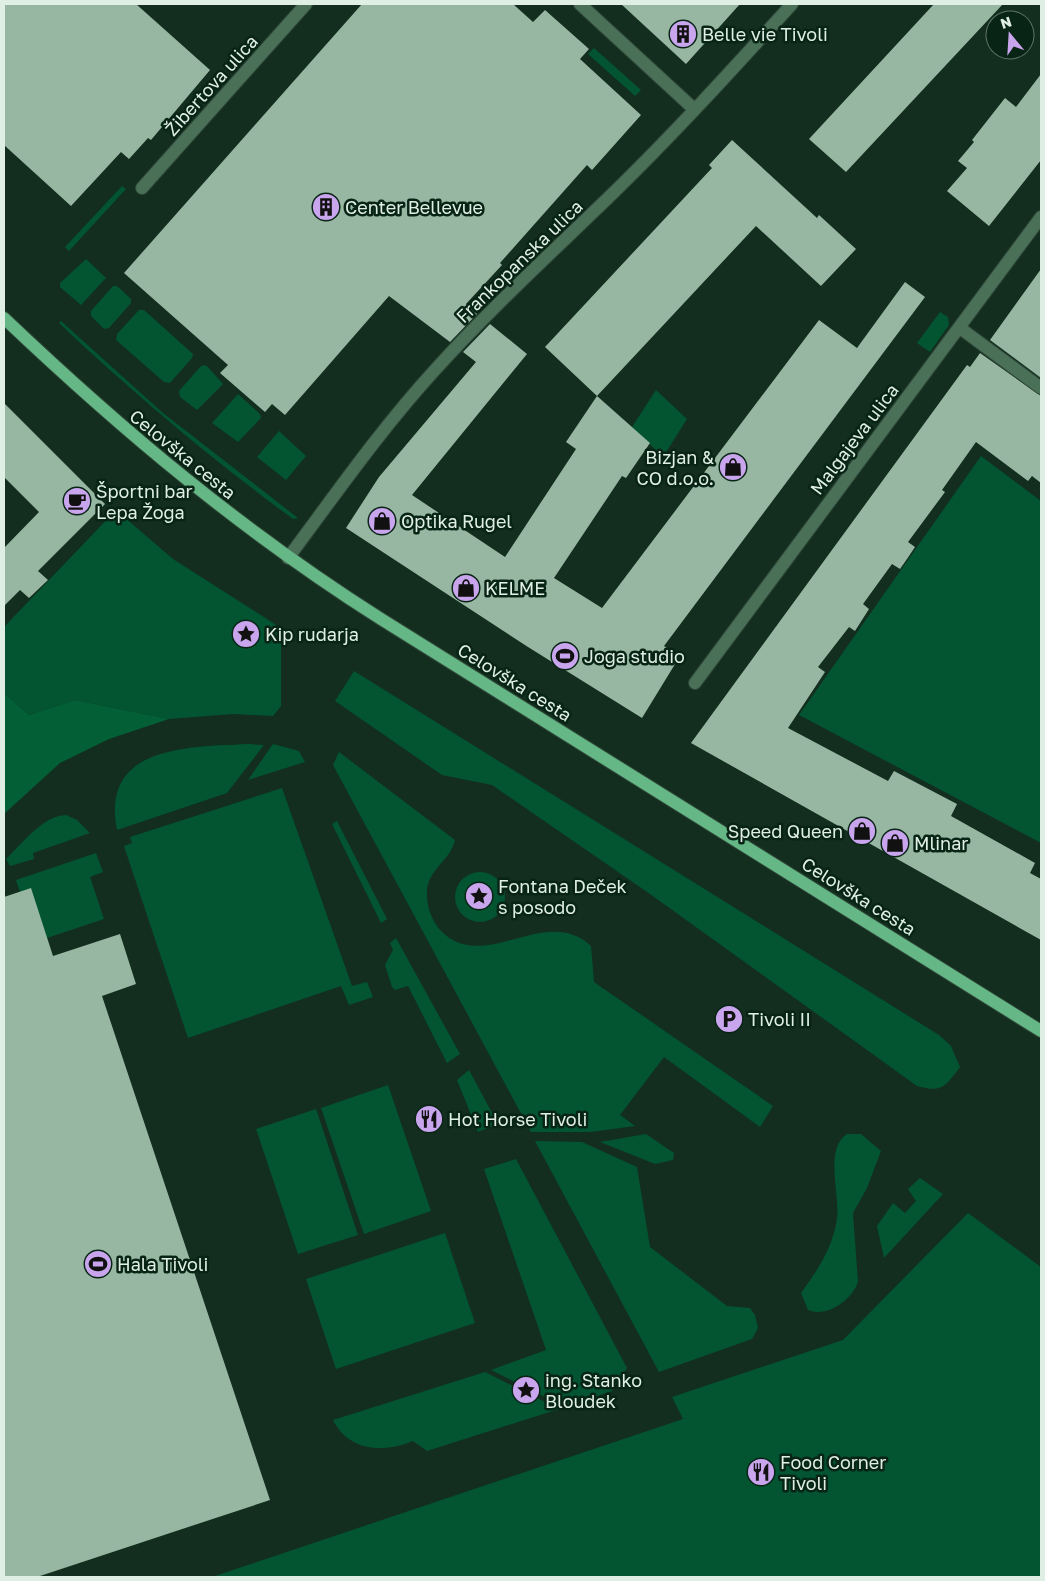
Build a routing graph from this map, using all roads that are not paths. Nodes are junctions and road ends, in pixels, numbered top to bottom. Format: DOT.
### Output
graph roads {
  1 [pos="306,4"];
  2 [pos="580,4"];
  3 [pos="792,4"];
  4 [pos="694,109"];
  5 [pos="142,188"];
  6 [pos="1041,217"];
  7 [pos="4,318"];
  8 [pos="960,328"];
  9 [pos="1041,388"];
  10 [pos="288,558"];
  11 [pos="695,683"];
  12 [pos="1041,1031"];
  1 -- 5 [label="street, Žibertova ulica"];
  2 -- 4 [label="street"];
  3 -- 4 [label="street, Frankopanska ulica"];
  4 -- 10 [label="street, Frankopanska ulica"];
  6 -- 8 [label="street, Malgajeva ulica"];
  7 -- 10 [label="main road, Celovška cesta"];
  8 -- 9 [label="street"];
  8 -- 11 [label="street, Malgajeva ulica"];
  10 -- 12 [label="main road, Celovška cesta"];
}
